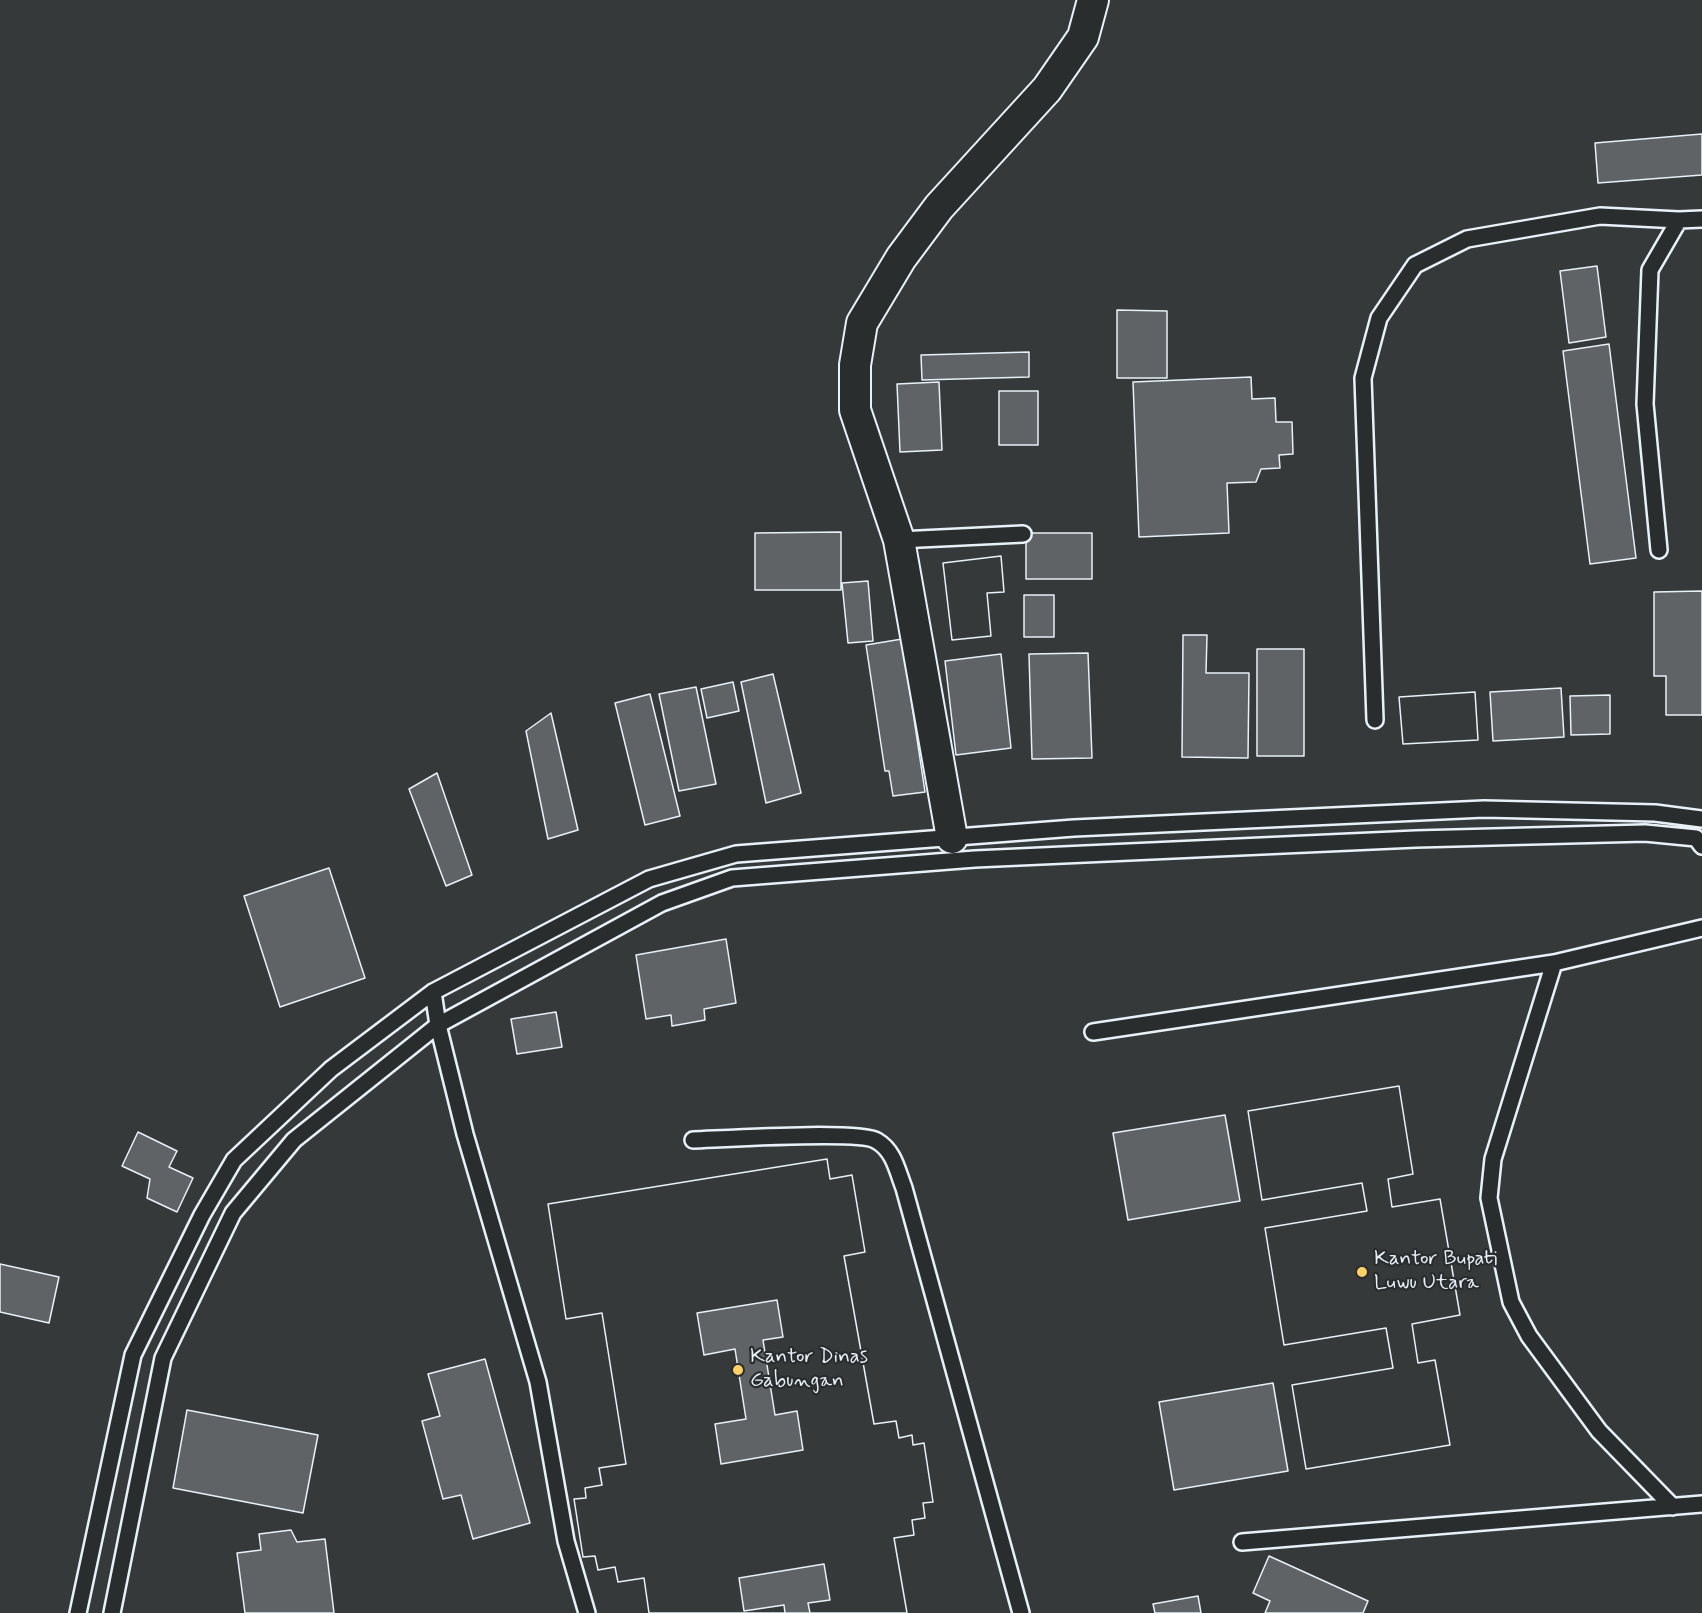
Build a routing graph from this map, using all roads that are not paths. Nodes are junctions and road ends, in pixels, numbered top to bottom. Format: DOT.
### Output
graph roads {
  1 [pos="1093,0"];
  2 [pos="1702,219"];
  3 [pos="1679,220"];
  4 [pos="1023,534"];
  5 [pos="899,540"];
  6 [pos="1659,550"];
  7 [pos="1375,720"];
  8 [pos="1702,819"];
  9 [pos="952,838"];
  10 [pos="1702,846"];
  11 [pos="1702,928"];
  12 [pos="1554,963"];
  13 [pos="433,992"];
  14 [pos="438,1025"];
  15 [pos="1093,1032"];
  16 [pos="693,1140"];
  17 [pos="1702,1504"];
  18 [pos="1673,1507"];
  19 [pos="1242,1542"];
  20 [pos="78,1613"];
  21 [pos="112,1613"];
  22 [pos="587,1613"];
  23 [pos="1021,1613"];
  1 -- 5 [label="street"];
  2 -- 3 [label="lane"];
  3 -- 6 [label="lane"];
  3 -- 7 [label="lane"];
  4 -- 5 [label="lane"];
  5 -- 9 [label="street"];
  8 -- 9 [label="lane"];
  9 -- 13 [label="lane"];
  10 -- 14 [label="lane"];
  11 -- 12 [label="lane"];
  12 -- 15 [label="lane"];
  12 -- 18 [label="lane"];
  13 -- 14 [label="lane"];
  13 -- 20 [label="lane"];
  14 -- 21 [label="lane"];
  14 -- 22 [label="lane"];
  16 -- 23 [label="lane"];
  17 -- 18 [label="lane"];
  18 -- 19 [label="lane"];
}
